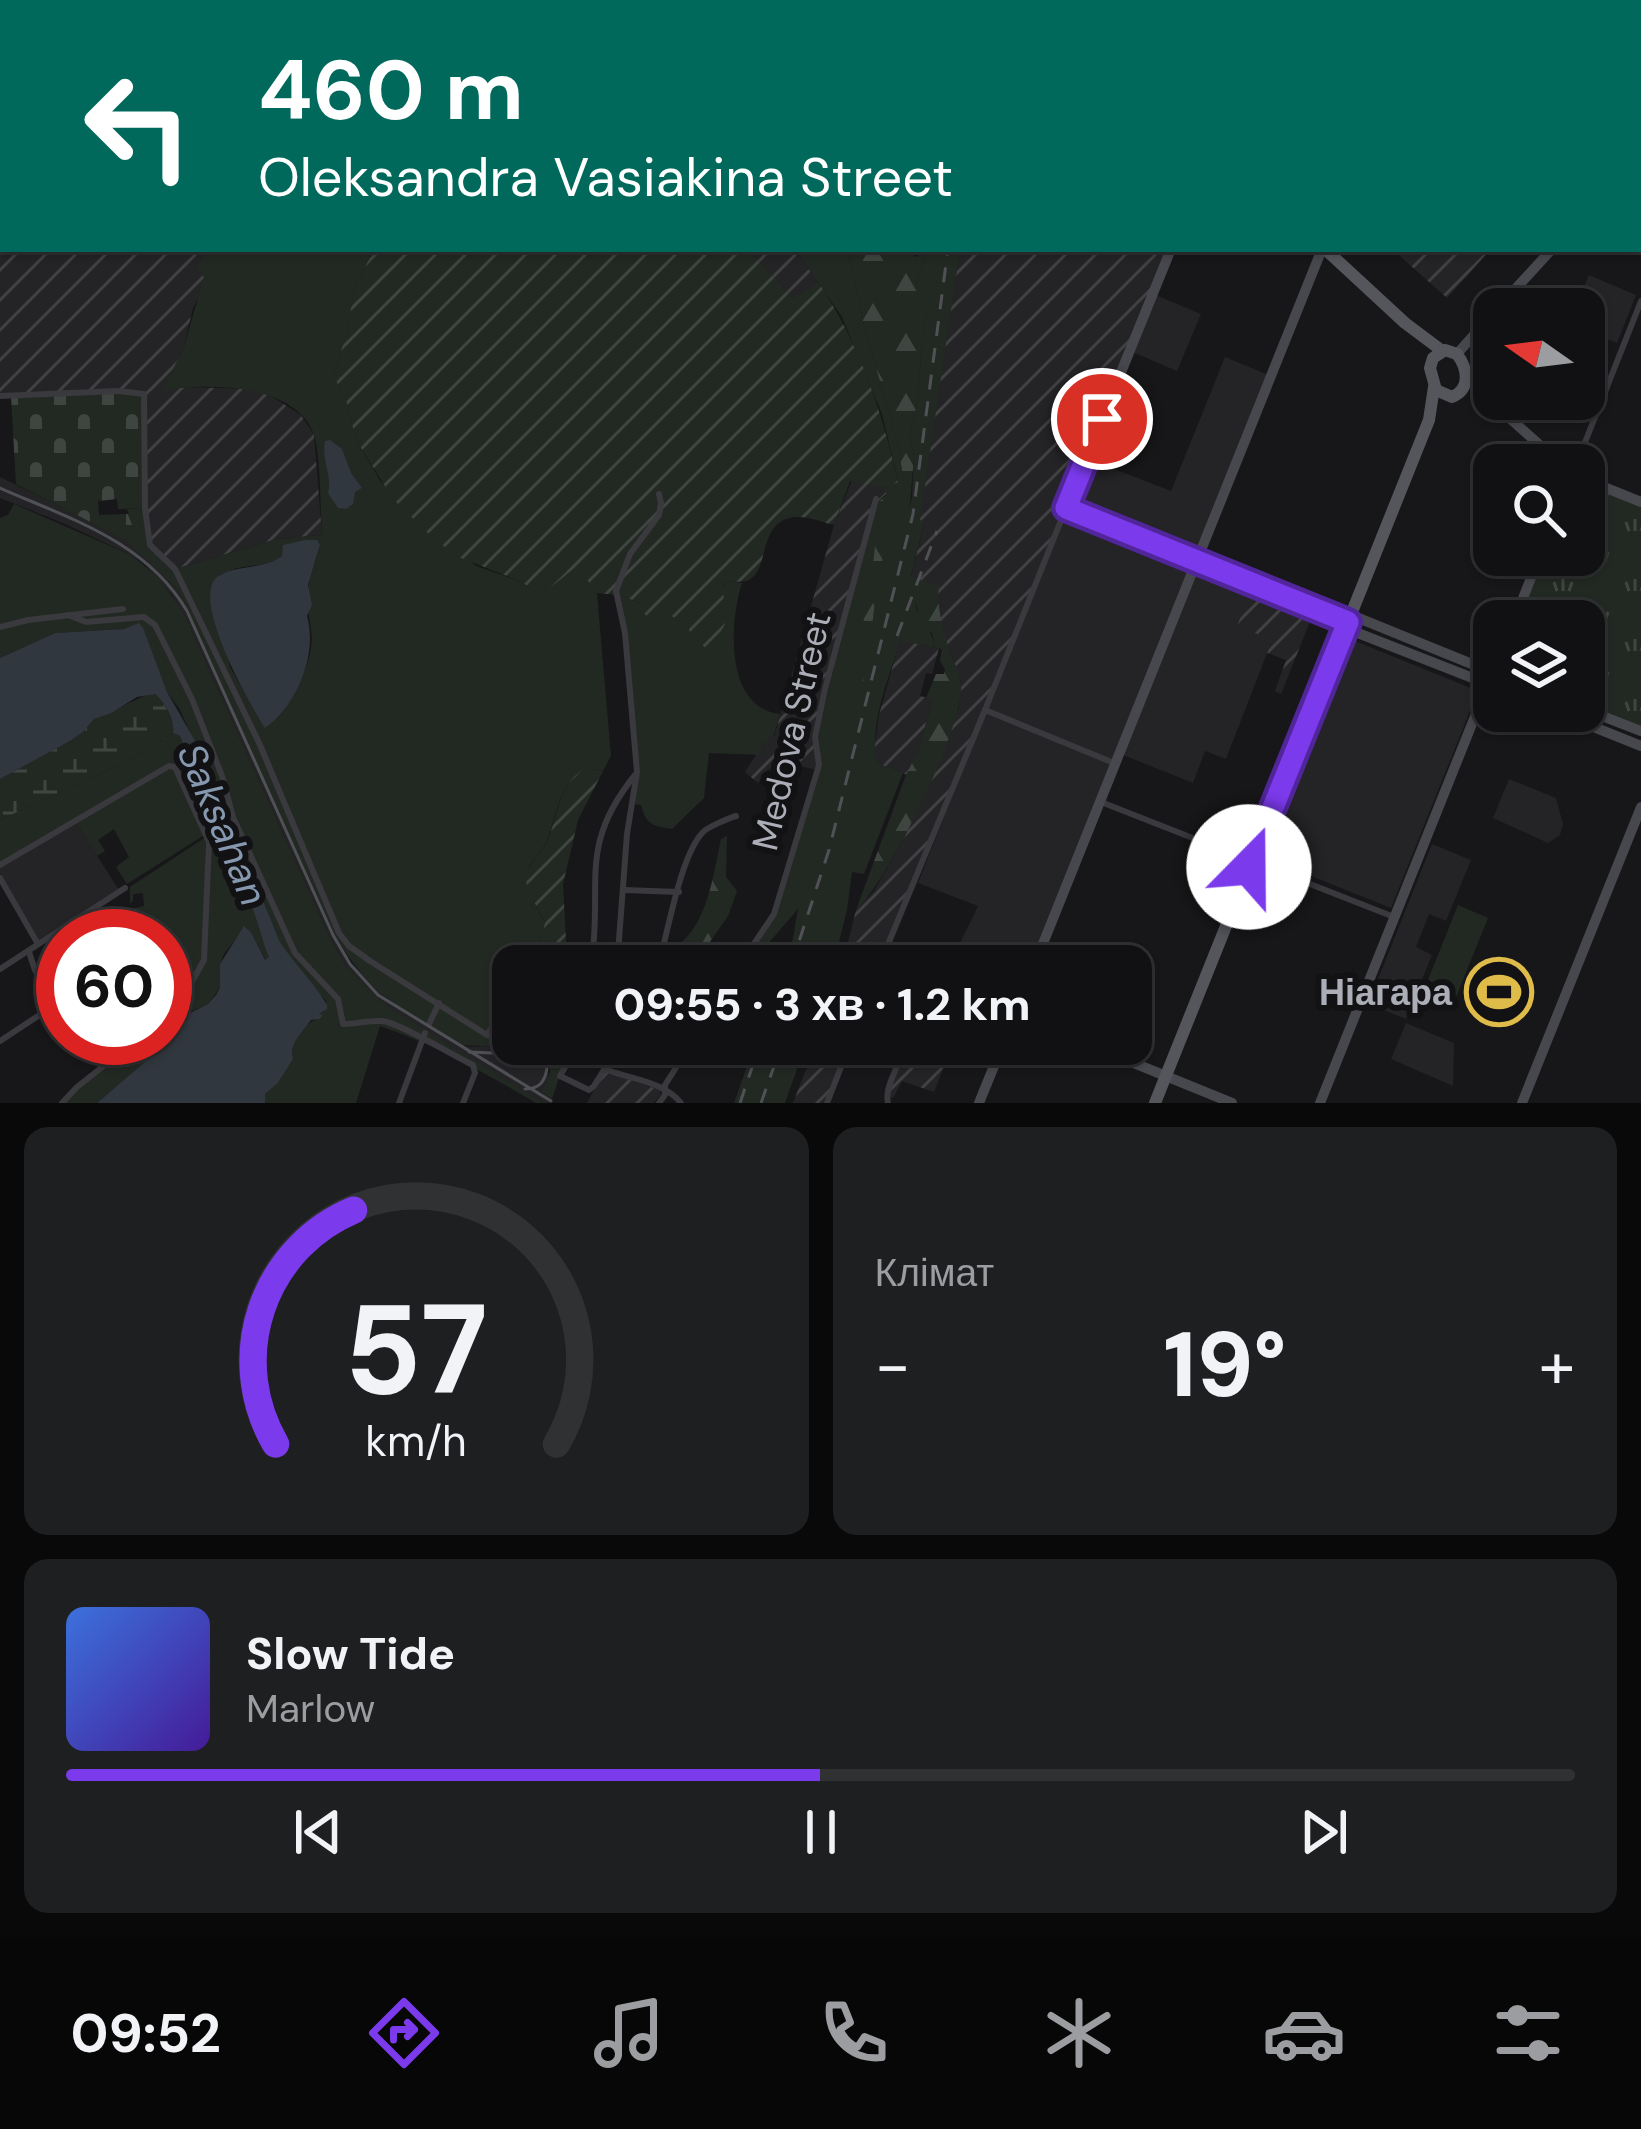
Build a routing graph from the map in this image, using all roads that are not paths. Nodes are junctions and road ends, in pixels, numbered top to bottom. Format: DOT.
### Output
graph roads {
  1 [pos="1170,252"];
  2 [pos="1323,252"];
  3 [pos="1327,252"];
  4 [pos="1549,252"];
  5 [pos="1517,288"];
  6 [pos="1641,302"];
  7 [pos="1406,322"];
  8 [pos="1473,336"];
  9 [pos="1442,350"];
  10 [pos="1457,354"];
  11 [pos="1430,368"];
  12 [pos="1466,374"];
  13 [pos="1473,382"];
  14 [pos="1434,387"];
  15 [pos="1473,394"];
  16 [pos="0,396"];
  17 [pos="1455,396"];
  18 [pos="1430,420"];
  19 [pos="1512,420"];
  20 [pos="1539,444"];
  21 [pos="1584,444"];
  22 [pos="1605,487"];
  23 [pos="659,494"];
  24 [pos="876,500"];
  25 [pos="1641,502"];
  26 [pos="1066,508"];
  27 [pos="1196,560"];
  28 [pos="123,609"];
  29 [pos="68,616"];
  30 [pos="1348,622"];
  31 [pos="0,627"];
  32 [pos="1473,669"];
  33 [pos="986,710"];
  34 [pos="1605,717"];
  35 [pos="1473,726"];
  36 [pos="1641,731"];
  37 [pos="1605,732"];
  38 [pos="1641,746"];
  39 [pos="1114,763"];
  40 [pos="637,772"];
  41 [pos="1101,802"];
  42 [pos="1641,807"];
  43 [pos="736,816"];
  44 [pos="1251,862"];
  45 [pos="0,865"];
  46 [pos="0,878"];
  47 [pos="125,888"];
  48 [pos="623,890"];
  49 [pos="679,892"];
  50 [pos="0,898"];
  51 [pos="13,899"];
  52 [pos="92,909"];
  53 [pos="1394,918"];
  54 [pos="36,940"];
  55 [pos="36,945"];
  56 [pos="593,945"];
  57 [pos="619,945"];
  58 [pos="664,945"];
  59 [pos="753,945"];
  60 [pos="888,945"];
  61 [pos="1043,945"];
  62 [pos="28,950"];
  63 [pos="0,968"];
  64 [pos="192,982"];
  65 [pos="440,1003"];
  66 [pos="492,1028"];
  67 [pos="426,1032"];
  68 [pos="487,1035"];
  69 [pos="492,1036"];
  70 [pos="0,1041"];
  71 [pos="107,1065"];
  72 [pos="566,1065"];
  73 [pos="606,1065"];
  74 [pos="678,1065"];
  75 [pos="842,1065"];
  76 [pos="898,1065"];
  77 [pos="994,1065"];
  78 [pos="1139,1065"];
  79 [pos="605,1068"];
  80 [pos="1166,1076"];
  81 [pos="665,1090"];
  82 [pos="62,1103"];
  83 [pos="398,1103"];
  84 [pos="463,1103"];
  85 [pos="658,1103"];
  86 [pos="681,1103"];
  87 [pos="827,1103"];
  88 [pos="888,1103"];
  89 [pos="979,1103"];
  90 [pos="1155,1103"];
  91 [pos="1232,1103"];
  92 [pos="1320,1103"];
  93 [pos="1522,1103"];
  1 -- 26 [label="street"];
  2 -- 27 [label="street"];
  3 -- 7 [label="main road"];
  4 -- 5 [label="street"];
  6 -- 21 [label="street"];
  7 -- 9 [label="main road"];
  7 -- 11 [label="main road"];
  8 -- 10 [label="street"];
  9 -- 10 [label="main road"];
  9 -- 11 [label="main road"];
  10 -- 12 [label="main road"];
  11 -- 14 [label="main road"];
  12 -- 13 [label="street"];
  12 -- 17 [label="main road"];
  14 -- 17 [label="main road"];
  14 -- 18 [label="main road"];
  15 -- 17 [label="street"];
  16 -- 65 [label="street"];
  17 -- 18 [label="main road"];
  18 -- 30 [label="main road"];
  19 -- 20 [label="street"];
  22 -- 25 [label="street"];
  23 -- 40 [label="street"];
  24 -- 59 [label="street, Medova Street"];
  26 -- 27 [label="street"];
  26 -- 33 [label="street"];
  27 -- 30 [label="street"];
  27 -- 39 [label="street"];
  28 -- 29 [label="street"];
  29 -- 31 [label="street"];
  29 -- 67 [label="street"];
  30 -- 32 [label="street"];
  30 -- 44 [label="main road"];
  33 -- 39 [label="street"];
  33 -- 60 [label="street"];
  34 -- 36 [label="street"];
  35 -- 53 [label="street"];
  37 -- 38 [label="street"];
  39 -- 41 [label="street"];
  40 -- 48 [label="street"];
  40 -- 56 [label="street"];
  41 -- 44 [label="street"];
  41 -- 61 [label="street"];
  42 -- 93 [label="street"];
  43 -- 49 [label="street, Medova Street"];
  44 -- 53 [label="street"];
  44 -- 80 [label="main road"];
  45 -- 64 [label="street"];
  46 -- 51 [label="street"];
  47 -- 52 [label="street"];
  48 -- 49 [label="street"];
  48 -- 57 [label="street"];
  49 -- 58 [label="street, Medova Street"];
  50 -- 51 [label="street"];
  51 -- 54 [label="street"];
  53 -- 92 [label="street"];
  55 -- 62 [label="street"];
  62 -- 63 [label="street"];
  62 -- 70 [label="street"];
  65 -- 67 [label="street"];
  65 -- 68 [label="street"];
  66 -- 68 [label="street"];
  67 -- 83 [label="street"];
  67 -- 84 [label="street"];
  68 -- 69 [label="street"];
  71 -- 82 [label="street"];
  72 -- 79 [label="street"];
  73 -- 79 [label="street"];
  74 -- 81 [label="street"];
  75 -- 87 [label="street"];
  76 -- 88 [label="street"];
  77 -- 89 [label="street"];
  78 -- 80 [label="street"];
  79 -- 81 [label="street"];
  80 -- 90 [label="main road"];
  80 -- 91 [label="street"];
  81 -- 85 [label="street"];
  81 -- 86 [label="street"];
}
